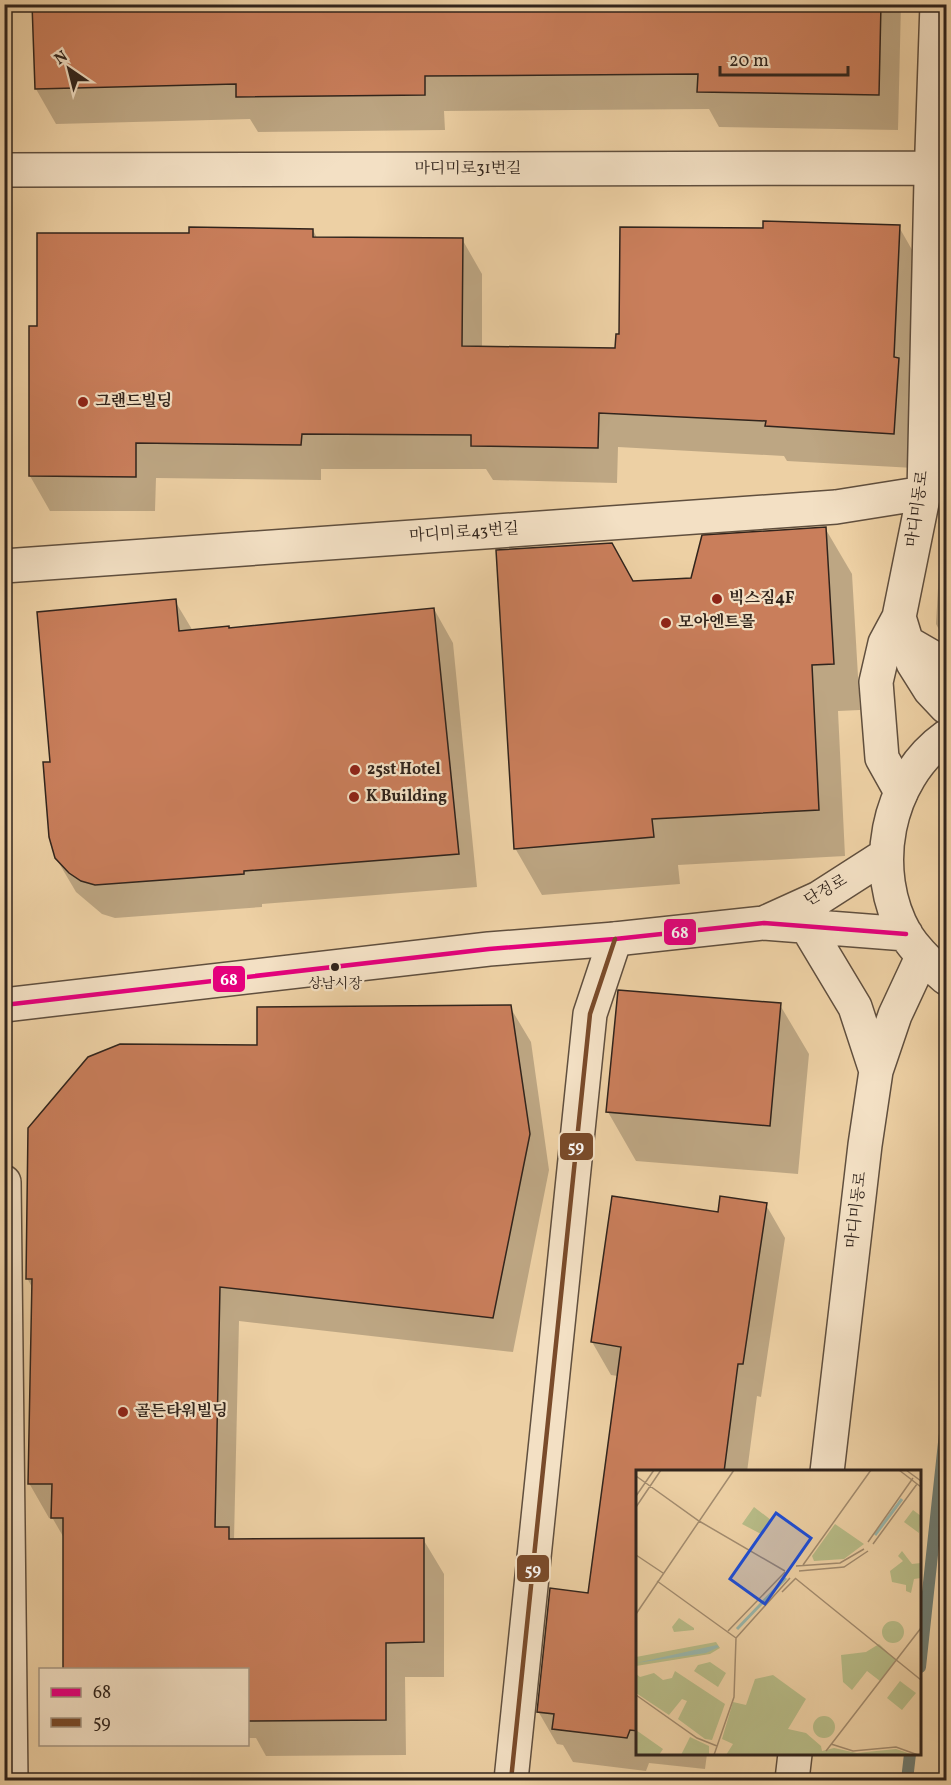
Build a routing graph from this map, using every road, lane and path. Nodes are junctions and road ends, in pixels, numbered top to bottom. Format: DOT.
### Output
graph roads {
  1 [pos="937,4"];
  2 [pos="931,168"];
  3 [pos="4,170"];
  4 [pos="924,493"];
  5 [pos="4,566"];
  6 [pos="904,630"];
  7 [pos="946,661"];
  8 [pos="946,707"];
  9 [pos="946,737"];
  10 [pos="901,792"];
  11 [pos="886,855"];
  12 [pos="764,923"];
  13 [pos="807,927"];
  14 [pos="615,939"];
  15 [pos="914,946"];
  16 [pos="946,978"];
  17 [pos="4,1005"];
  18 [pos="876,1071"];
  19 [pos="4,1182"];
  20 [pos="6,1378"];
  21 [pos="827,1470"];
  22 [pos="795,1755"];
  23 [pos="4,1780"];
  24 [pos="11,1780"];
  25 [pos="24,1780"];
  26 [pos="512,1780"];
  27 [pos="784,1780"];
  28 [pos="792,1780"];
  1 -- 2 [label="street, 마디미동로"];
  2 -- 3 [label="street, 마디미로31번길"];
  2 -- 4 [label="street, 마디미동로"];
  4 -- 5 [label="street, 마디미로43번길"];
  4 -- 6 [label="street, 마디미동로"];
  6 -- 7 [label="street"];
  6 -- 8 [label="street"];
  6 -- 10 [label="street, 마디미동로"];
  9 -- 10 [label="street"];
  10 -- 11 [label="street"];
  11 -- 12 [label="street, 단정로"];
  11 -- 15 [label="street"];
  12 -- 13 [label="street, 단정로"];
  12 -- 14 [label="street, 단정로"];
  13 -- 15 [label="street, 단정로"];
  13 -- 18 [label="street"];
  14 -- 17 [label="street, 단정로"];
  14 -- 26 [label="street"];
  15 -- 16 [label="street"];
  15 -- 18 [label="street, 마디미동로"];
  18 -- 21 [label="street, 마디미동로"];
  19 -- 20 [label="street"];
  20 -- 24 [label="street"];
  22 -- 28 [label="street"];
  23 -- 24 [label="street"];
  24 -- 25 [label="street"];
  27 -- 28 [label="street"];
}
